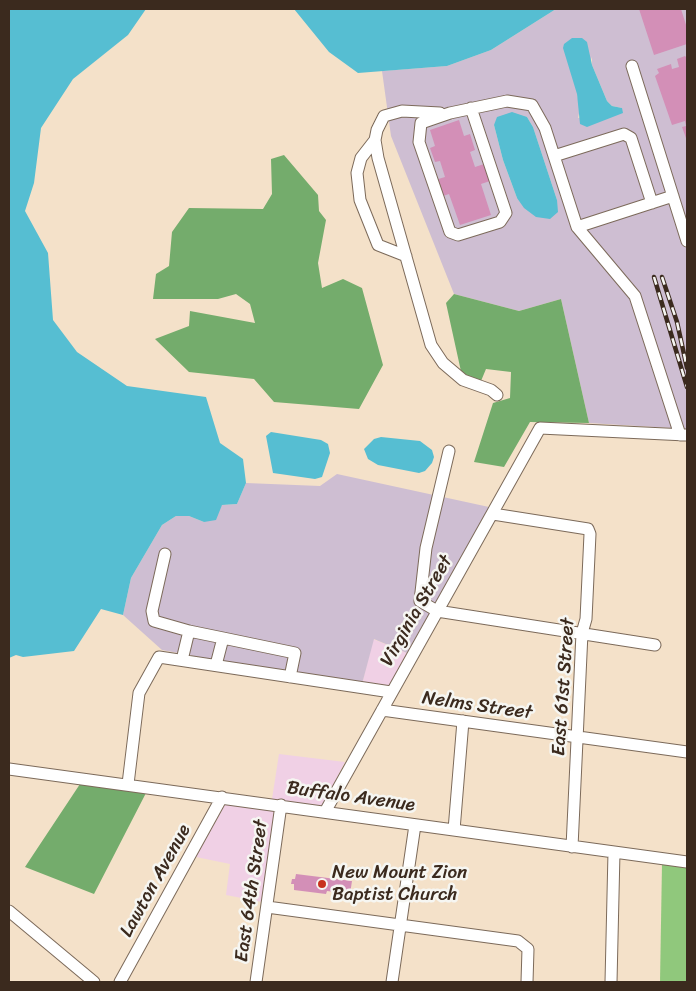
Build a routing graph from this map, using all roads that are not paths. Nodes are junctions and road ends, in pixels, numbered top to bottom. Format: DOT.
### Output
graph roads {
  1 [pos="632,66"];
  2 [pos="471,108"];
  3 [pos="447,114"];
  4 [pos="375,140"];
  5 [pos="554,156"];
  6 [pos="673,196"];
  7 [pos="652,203"];
  8 [pos="577,227"];
  9 [pos="687,240"];
  10 [pos="406,256"];
  11 [pos="497,395"];
  12 [pos="684,435"];
  13 [pos="449,451"];
  14 [pos="493,514"];
  15 [pos="165,554"];
  16 [pos="437,611"];
  17 [pos="189,631"];
  18 [pos="582,633"];
  19 [pos="223,638"];
  20 [pos="655,645"];
  21 [pos="182,660"];
  22 [pos="213,665"];
  23 [pos="290,677"];
  24 [pos="391,692"];
  25 [pos="382,710"];
  26 [pos="463,722"];
  27 [pos="578,737"];
  28 [pos="687,752"];
  29 [pos="9,768"];
  30 [pos="128,784"];
  31 [pos="222,797"];
  32 [pos="282,805"];
  33 [pos="325,812"];
  34 [pos="415,825"];
  35 [pos="454,830"];
  36 [pos="572,847"];
  37 [pos="614,852"];
  38 [pos="687,862"];
  39 [pos="267,907"];
  40 [pos="9,911"];
  41 [pos="400,925"];
  42 [pos="94,982"];
  43 [pos="120,982"];
  44 [pos="256,982"];
  45 [pos="392,982"];
  46 [pos="527,982"];
  47 [pos="611,982"];
  1 -- 6 [label="street"];
  2 -- 3 [label="street"];
  2 -- 3 [label="street"];
  2 -- 5 [label="street"];
  3 -- 4 [label="street"];
  4 -- 10 [label="street"];
  4 -- 10 [label="street"];
  5 -- 7 [label="street"];
  5 -- 8 [label="street"];
  6 -- 7 [label="street"];
  6 -- 9 [label="street"];
  7 -- 8 [label="street"];
  8 -- 12 [label="street"];
  10 -- 11 [label="street"];
  12 -- 14 [label="street, Virginia Street"];
  13 -- 16 [label="street"];
  14 -- 16 [label="street, Virginia Street"];
  14 -- 18 [label="street, East 61st Street"];
  15 -- 17 [label="street"];
  16 -- 18 [label="street"];
  16 -- 24 [label="street, Virginia Street"];
  17 -- 19 [label="street"];
  17 -- 21 [label="street"];
  18 -- 20 [label="street"];
  18 -- 27 [label="street, East 61st Street"];
  19 -- 22 [label="street"];
  19 -- 23 [label="street"];
  21 -- 22 [label="street"];
  21 -- 30 [label="street"];
  22 -- 23 [label="street"];
  23 -- 24 [label="street"];
  24 -- 25 [label="street, Virginia Street"];
  25 -- 26 [label="street, Nelms Street"];
  25 -- 33 [label="street, Virginia Street"];
  26 -- 27 [label="street, Nelms Street"];
  26 -- 35 [label="street"];
  27 -- 28 [label="street, Nelms Street"];
  27 -- 36 [label="street, East 61st Street"];
  29 -- 30 [label="street, Buffalo Avenue"];
  30 -- 31 [label="street, Buffalo Avenue"];
  31 -- 32 [label="street, Buffalo Avenue"];
  31 -- 43 [label="street, Lawton Avenue"];
  32 -- 33 [label="street, Buffalo Avenue"];
  32 -- 39 [label="street, East 64th Street"];
  33 -- 34 [label="street, Buffalo Avenue"];
  34 -- 35 [label="street, Buffalo Avenue"];
  34 -- 41 [label="street"];
  35 -- 36 [label="street, Buffalo Avenue"];
  36 -- 37 [label="street, Buffalo Avenue"];
  37 -- 38 [label="street, Buffalo Avenue"];
  37 -- 47 [label="street"];
  39 -- 41 [label="street"];
  39 -- 44 [label="street, East 64th Street"];
  40 -- 42 [label="street"];
  41 -- 45 [label="street"];
  41 -- 46 [label="street"];
}
